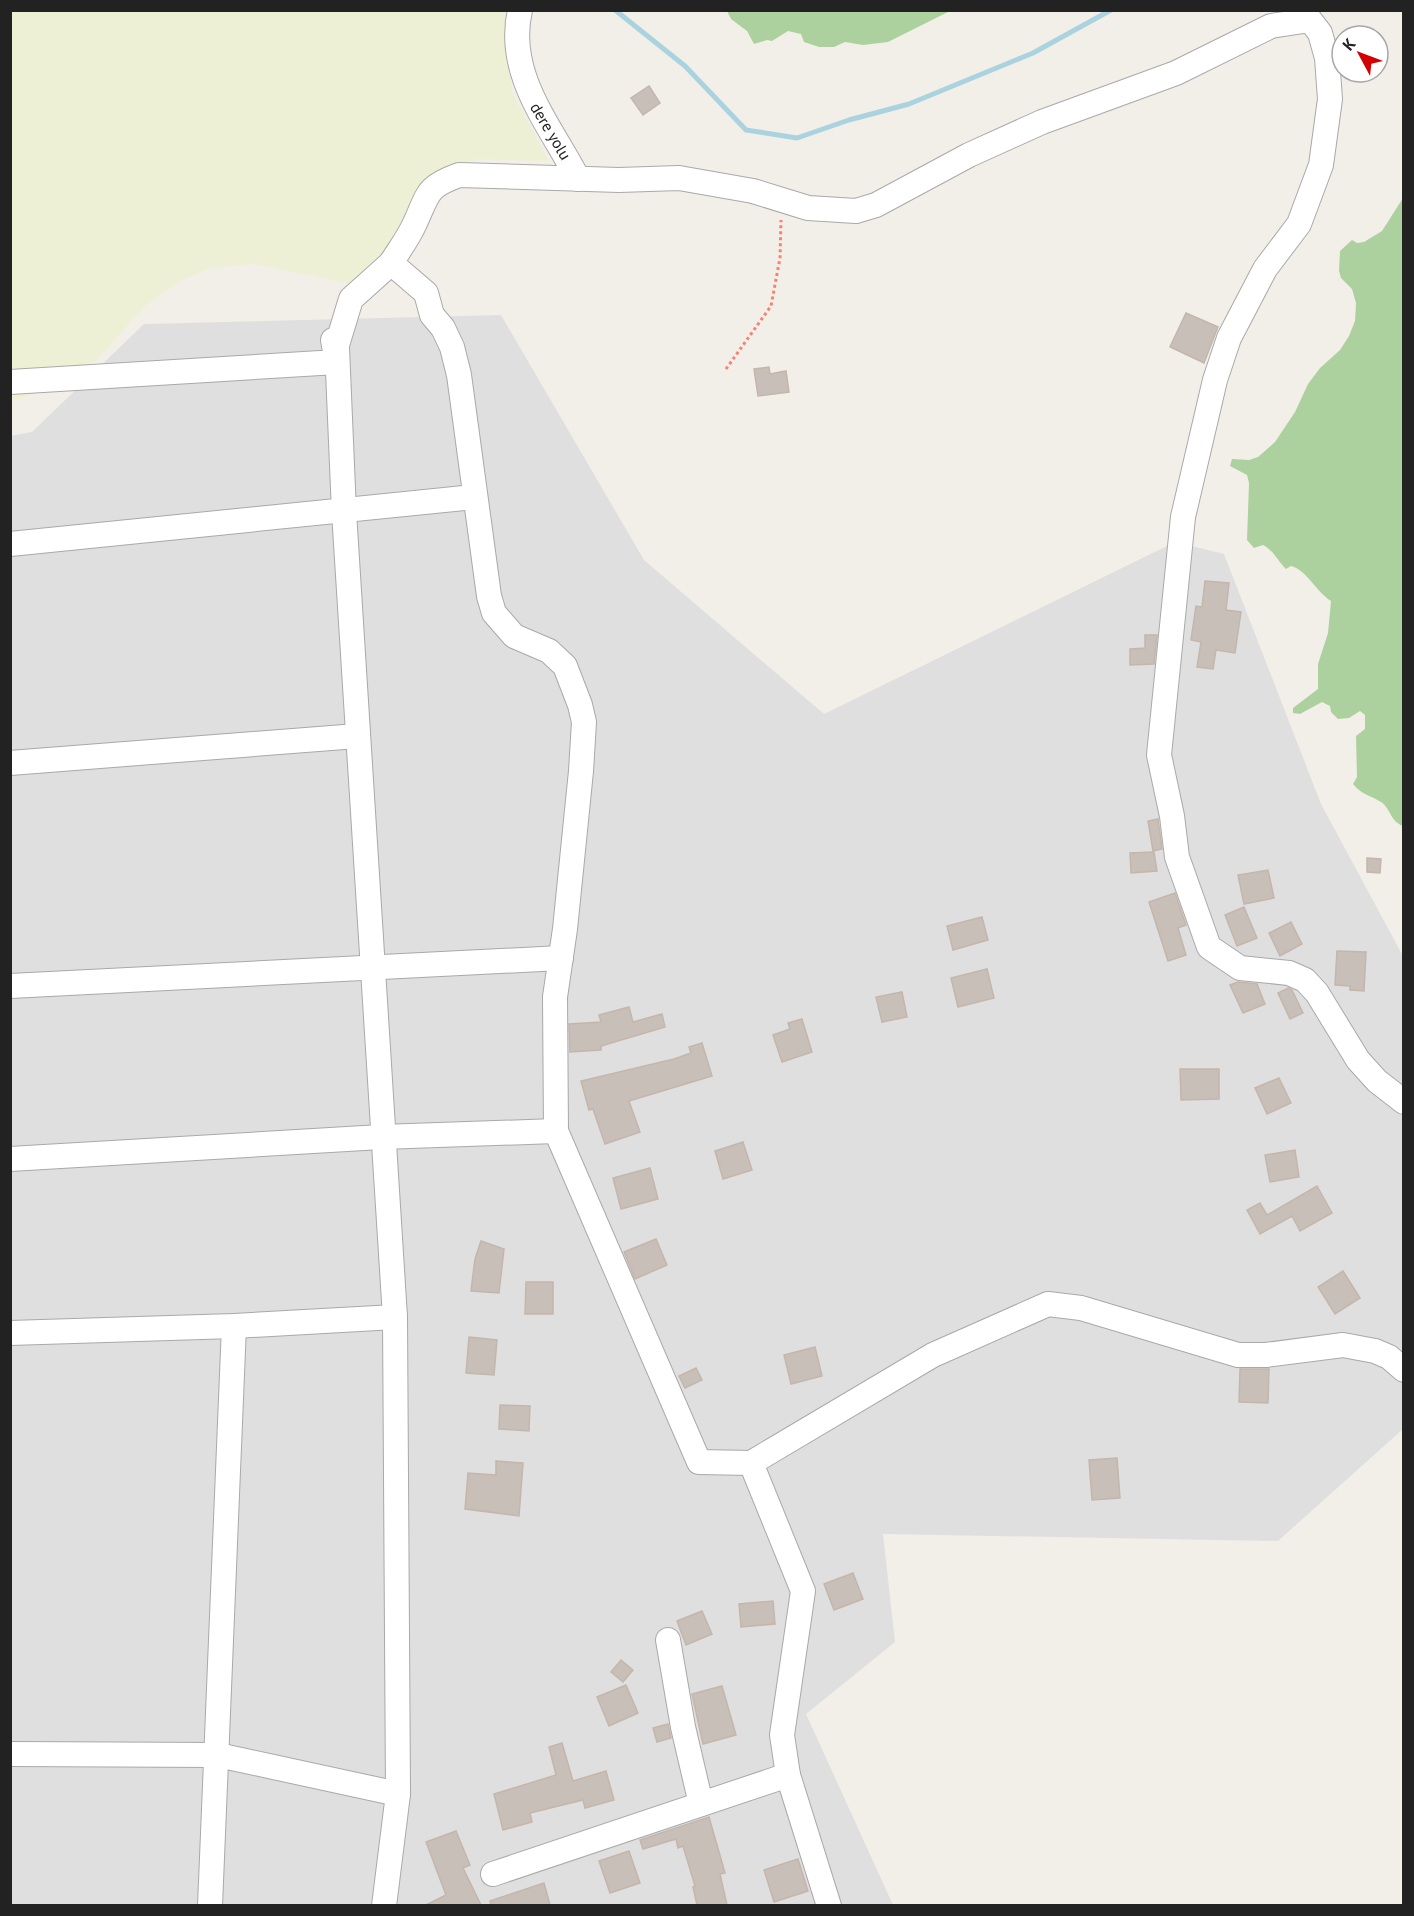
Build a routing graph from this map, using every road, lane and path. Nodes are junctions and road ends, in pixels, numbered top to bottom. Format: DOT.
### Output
graph roads {
  1 [pos="520,10"];
  2 [pos="1316,15"];
  3 [pos="578,179"];
  4 [pos="782,200"];
  5 [pos="391,263"];
  6 [pos="337,353"];
  7 [pos="726,369"];
  8 [pos="10,382"];
  9 [pos="474,497"];
  10 [pos="344,512"];
  11 [pos="10,544"];
  12 [pos="357,736"];
  13 [pos="10,763"];
  14 [pos="561,958"];
  15 [pos="371,966"];
  16 [pos="10,986"];
  17 [pos="1404,1102"];
  18 [pos="555,1131"];
  19 [pos="381,1137"];
  20 [pos="10,1159"];
  21 [pos="395,1317"];
  22 [pos="234,1326"];
  23 [pos="10,1333"];
  24 [pos="1404,1370"];
  25 [pos="751,1463"];
  26 [pos="668,1640"];
  27 [pos="10,1754"];
  28 [pos="218,1755"];
  29 [pos="788,1775"];
  30 [pos="398,1794"];
  31 [pos="701,1804"];
  32 [pos="493,1874"];
  33 [pos="210,1905"];
  34 [pos="384,1905"];
  35 [pos="829,1905"];
  1 -- 3 [label="street, dere yolu"];
  2 -- 4 [label="street"];
  2 -- 17 [label="street"];
  3 -- 4 [label="street"];
  3 -- 5 [label="street"];
  4 -- 7 [label="path"];
  5 -- 6 [label="street"];
  5 -- 9 [label="street"];
  6 -- 8 [label="street"];
  6 -- 10 [label="street"];
  9 -- 10 [label="street"];
  9 -- 14 [label="street"];
  10 -- 11 [label="street"];
  10 -- 12 [label="street"];
  12 -- 13 [label="street"];
  12 -- 15 [label="street"];
  14 -- 15 [label="street"];
  14 -- 18 [label="street"];
  15 -- 16 [label="street"];
  15 -- 19 [label="street"];
  18 -- 19 [label="street"];
  18 -- 25 [label="street"];
  19 -- 20 [label="street"];
  19 -- 21 [label="street"];
  21 -- 22 [label="street"];
  21 -- 30 [label="street"];
  22 -- 23 [label="street"];
  22 -- 28 [label="street"];
  24 -- 25 [label="street"];
  25 -- 29 [label="street"];
  26 -- 31 [label="street"];
  27 -- 28 [label="street"];
  28 -- 30 [label="street"];
  28 -- 33 [label="street"];
  29 -- 31 [label="street"];
  29 -- 35 [label="street"];
  30 -- 34 [label="street"];
  31 -- 32 [label="street"];
}
